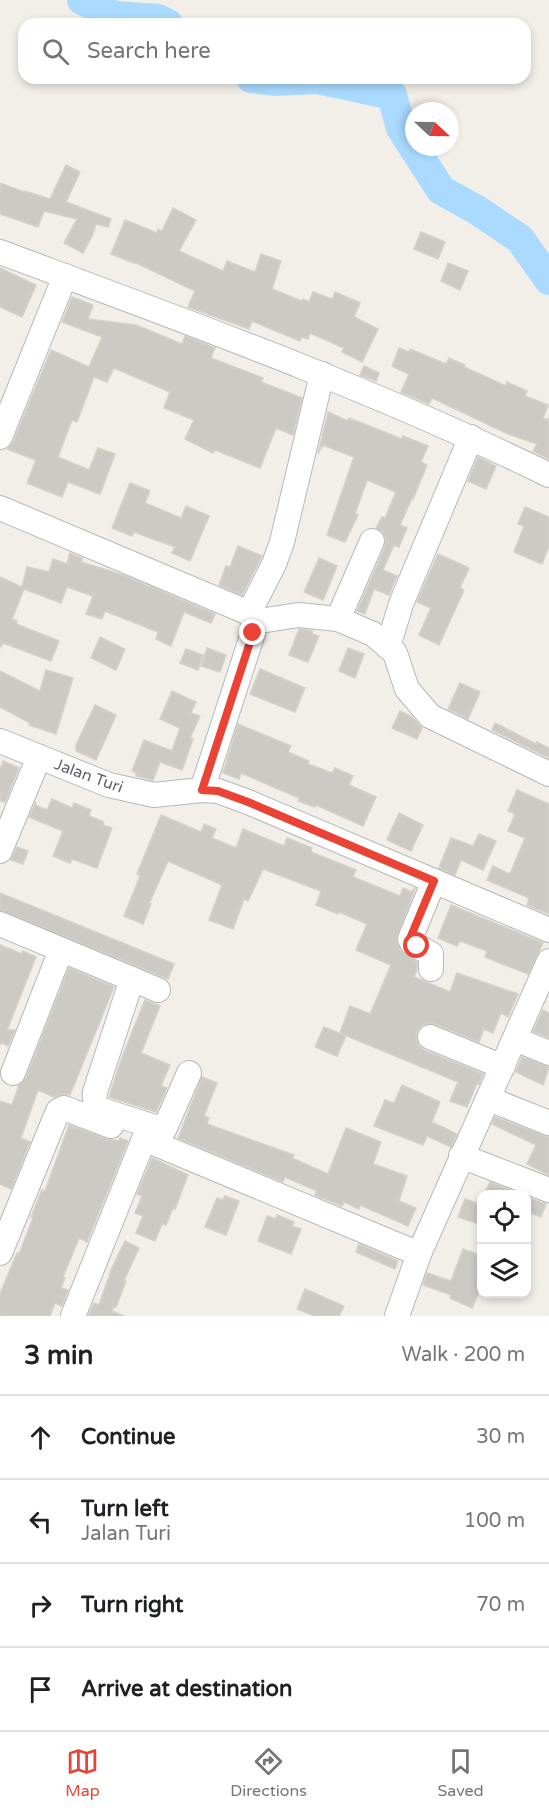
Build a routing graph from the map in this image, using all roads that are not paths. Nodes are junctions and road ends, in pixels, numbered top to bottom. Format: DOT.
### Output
graph roads {
  1 [pos="0,252"];
  2 [pos="65,276"];
  3 [pos="322,374"];
  4 [pos="0,437"];
  5 [pos="471,437"];
  6 [pos="549,475"];
  7 [pos="0,508"];
  8 [pos="372,541"];
  9 [pos="251,617"];
  10 [pos="338,619"];
  11 [pos="388,646"];
  12 [pos="0,741"];
  13 [pos="39,757"];
  14 [pos="549,774"];
  15 [pos="202,790"];
  16 [pos="0,851"];
  17 [pos="434,881"];
  18 [pos="0,924"];
  19 [pos="549,930"];
  20 [pos="61,950"];
  21 [pos="549,961"];
  22 [pos="431,969"];
  23 [pos="132,979"];
  24 [pos="158,990"];
  25 [pos="541,1000"];
  26 [pos="430,1037"];
  27 [pos="515,1039"];
  28 [pos="549,1053"];
  29 [pos="503,1067"];
  30 [pos="13,1073"];
  31 [pos="189,1073"];
  32 [pos="489,1099"];
  33 [pos="549,1123"];
  34 [pos="156,1138"];
  35 [pos="461,1156"];
  36 [pos="549,1190"];
  37 [pos="0,1253"];
  38 [pos="419,1254"];
  39 [pos="73,1316"];
  40 [pos="397,1316"];
  1 -- 2 [label="street"];
  2 -- 3 [label="street"];
  2 -- 4 [label="street"];
  3 -- 5 [label="street"];
  3 -- 9 [label="street"];
  5 -- 6 [label="street"];
  5 -- 11 [label="street"];
  7 -- 9 [label="street"];
  8 -- 10 [label="street"];
  9 -- 10 [label="street"];
  9 -- 15 [label="street"];
  10 -- 11 [label="street"];
  11 -- 14 [label="street"];
  12 -- 13 [label="street, Jalan Turi"];
  13 -- 15 [label="street, Jalan Turi"];
  13 -- 16 [label="street"];
  15 -- 17 [label="street, Jalan Turi"];
  17 -- 19 [label="street, Jalan Turi"];
  17 -- 22 [label="street"];
  18 -- 20 [label="street"];
  20 -- 23 [label="street"];
  20 -- 30 [label="street"];
  21 -- 25 [label="street"];
  23 -- 24 [label="street"];
  23 -- 34 [label="street"];
  25 -- 27 [label="street"];
  26 -- 29 [label="street"];
  27 -- 28 [label="street"];
  27 -- 29 [label="street"];
  29 -- 32 [label="street"];
  31 -- 34 [label="street"];
  32 -- 33 [label="street"];
  32 -- 35 [label="street"];
  34 -- 37 [label="street"];
  34 -- 38 [label="street"];
  34 -- 39 [label="street"];
  35 -- 36 [label="street"];
  35 -- 38 [label="street"];
  38 -- 40 [label="street"];
}
